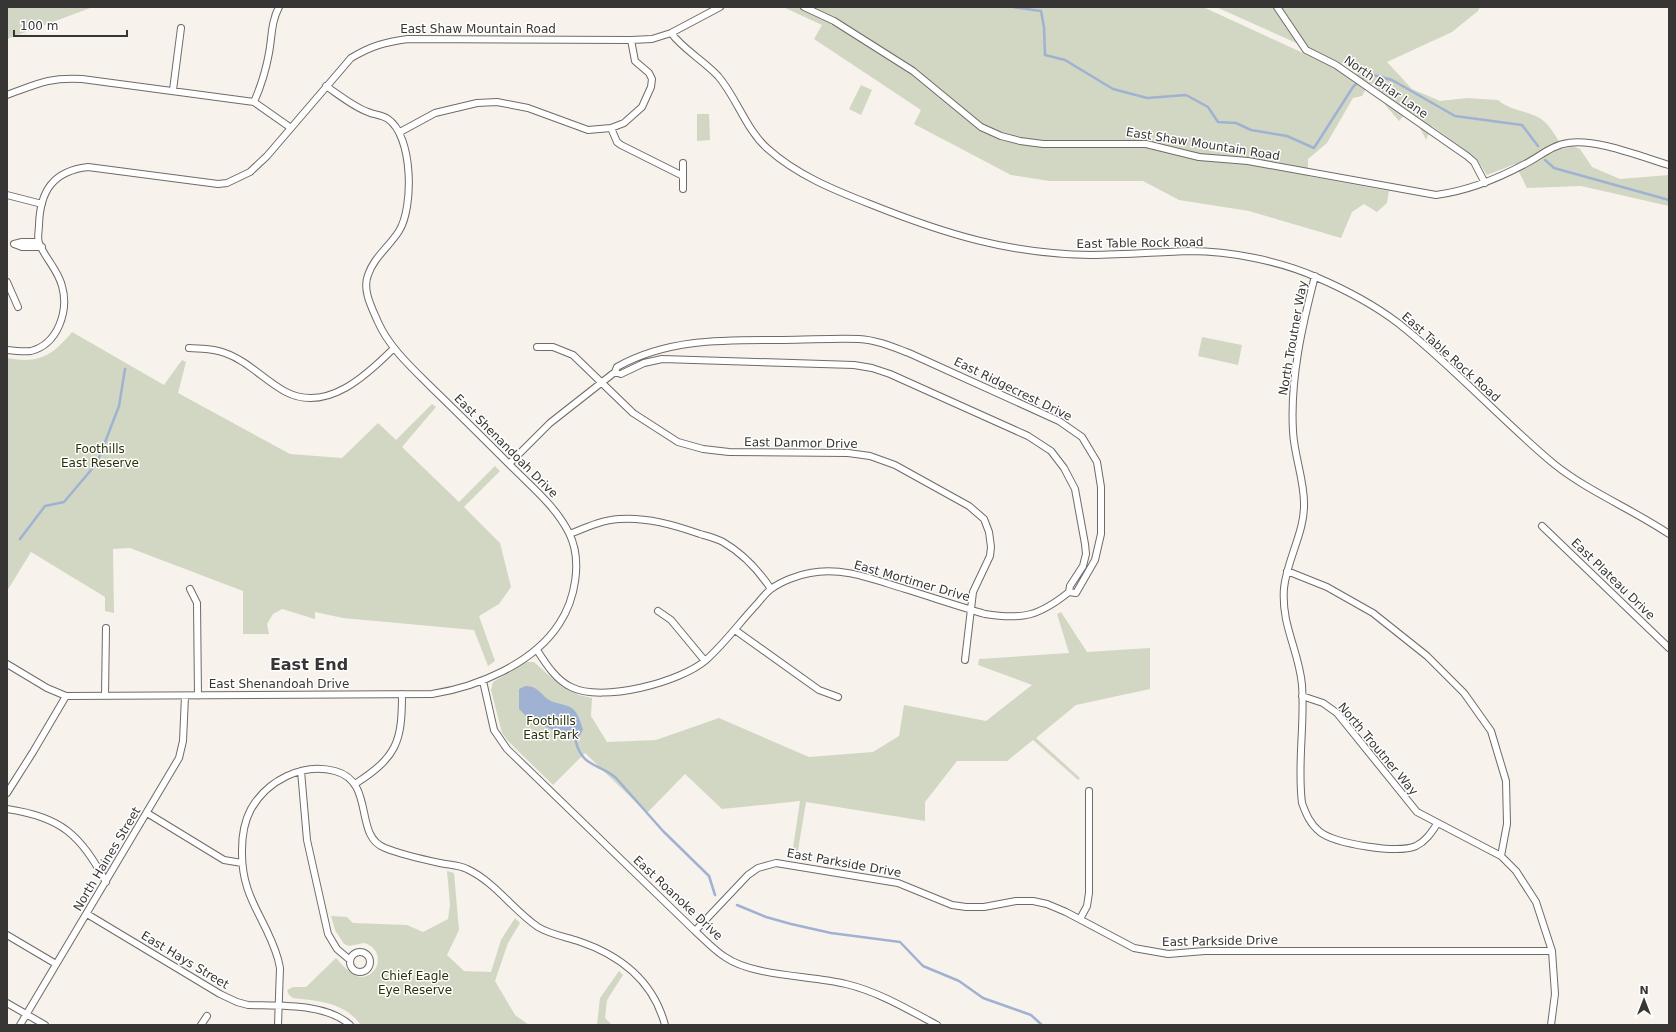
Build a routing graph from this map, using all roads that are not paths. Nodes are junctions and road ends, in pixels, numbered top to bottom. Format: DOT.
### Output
graph roads {
  1 [pos="279,7"];
  2 [pos="720,7"];
  3 [pos="804,7"];
  4 [pos="1277,7"];
  5 [pos="180,28"];
  6 [pos="671,33"];
  7 [pos="631,40"];
  8 [pos="326,86"];
  9 [pos="173,90"];
  10 [pos="7,95"];
  11 [pos="254,102"];
  12 [pos="291,128"];
  13 [pos="611,128"];
  14 [pos="400,132"];
  15 [pos="683,163"];
  16 [pos="1669,165"];
  17 [pos="683,176"];
  18 [pos="1485,183"];
  19 [pos="683,188"];
  20 [pos="7,195"];
  21 [pos="42,204"];
  22 [pos="10,245"];
  23 [pos="40,245"];
  24 [pos="1315,276"];
  25 [pos="7,282"];
  26 [pos="18,307"];
  27 [pos="537,347"];
  28 [pos="189,348"];
  29 [pos="394,348"];
  30 [pos="7,350"];
  31 [pos="615,372"];
  32 [pos="602,383"];
  33 [pos="509,464"];
  34 [pos="1542,526"];
  35 [pos="570,534"];
  36 [pos="1669,534"];
  37 [pos="1288,571"];
  38 [pos="190,588"];
  39 [pos="771,589"];
  40 [pos="1069,592"];
  41 [pos="972,610"];
  42 [pos="658,611"];
  43 [pos="106,628"];
  44 [pos="735,630"];
  45 [pos="1669,648"];
  46 [pos="537,650"];
  47 [pos="965,660"];
  48 [pos="705,661"];
  49 [pos="7,664"];
  50 [pos="483,681"];
  51 [pos="402,694"];
  52 [pos="66,696"];
  53 [pos="105,696"];
  54 [pos="185,696"];
  55 [pos="198,696"];
  56 [pos="838,696"];
  57 [pos="1302,696"];
  58 [pos="301,771"];
  59 [pos="356,784"];
  60 [pos="1089,791"];
  61 [pos="7,793"];
  62 [pos="7,809"];
  63 [pos="147,813"];
  64 [pos="1436,824"];
  65 [pos="1501,856"];
  66 [pos="242,863"];
  67 [pos="106,882"];
  68 [pos="87,914"];
  69 [pos="1080,919"];
  70 [pos="695,931"];
  71 [pos="7,935"];
  72 [pos="1552,951"];
  73 [pos="350,960"];
  74 [pos="56,964"];
  75 [pos="7,1003"];
  76 [pos="278,1006"];
  77 [pos="26,1014"];
  78 [pos="207,1016"];
  79 [pos="20,1025"];
  80 [pos="45,1025"];
  81 [pos="201,1025"];
  82 [pos="278,1025"];
  83 [pos="350,1025"];
  84 [pos="666,1025"];
  85 [pos="937,1025"];
  86 [pos="1551,1025"];
  1 -- 11 [label="street"];
  2 -- 6 [label="street, East Shaw Mountain Road"];
  3 -- 18 [label="street, East Shaw Mountain Road"];
  4 -- 18 [label="street, North Briar Lane"];
  5 -- 9 [label="street"];
  6 -- 7 [label="street, East Shaw Mountain Road"];
  6 -- 24 [label="street, East Table Rock Road"];
  7 -- 8 [label="street, East Shaw Mountain Road"];
  7 -- 13 [label="street"];
  8 -- 12 [label="street, East Shaw Mountain Road"];
  8 -- 14 [label="street"];
  9 -- 10 [label="street"];
  9 -- 11 [label="street"];
  11 -- 12 [label="street"];
  12 -- 21 [label="street, East Shaw Mountain Road"];
  13 -- 14 [label="street"];
  13 -- 17 [label="street"];
  14 -- 29 [label="street, East Shenandoah Drive"];
  15 -- 17 [label="street"];
  16 -- 18 [label="street, East Shaw Mountain Road"];
  17 -- 19 [label="street"];
  20 -- 21 [label="street"];
  21 -- 23 [label="street, East Shaw Mountain Road"];
  22 -- 23 [label="street"];
  23 -- 30 [label="street"];
  24 -- 36 [label="street, East Table Rock Road"];
  24 -- 37 [label="street, North Troutner Way"];
  25 -- 26 [label="street"];
  27 -- 32 [label="street, East Danmor Drive"];
  28 -- 29 [label="street"];
  29 -- 33 [label="street, East Shenandoah Drive"];
  31 -- 32 [label="street, East Ridgecrest Drive"];
  31 -- 40 [label="street, East Ridgecrest Drive"];
  31 -- 40 [label="street, East Ridgecrest Drive"];
  32 -- 33 [label="street, East Ridgecrest Drive"];
  32 -- 41 [label="street, East Danmor Drive"];
  33 -- 35 [label="street, East Shenandoah Drive"];
  34 -- 45 [label="street, East Plateau Drive"];
  35 -- 39 [label="street"];
  35 -- 46 [label="street, East Shenandoah Drive"];
  37 -- 57 [label="street, North Troutner Way"];
  37 -- 65 [label="street"];
  38 -- 55 [label="street"];
  39 -- 41 [label="street, East Mortimer Drive"];
  39 -- 44 [label="street, East Mortimer Drive"];
  40 -- 41 [label="street, East Mortimer Drive"];
  41 -- 47 [label="street, East Danmor Drive"];
  42 -- 48 [label="street"];
  43 -- 53 [label="street"];
  44 -- 48 [label="street, East Mortimer Drive"];
  44 -- 56 [label="street"];
  46 -- 48 [label="street, East Mortimer Drive"];
  46 -- 50 [label="street, East Shenandoah Drive"];
  49 -- 52 [label="street, East Shenandoah Drive"];
  50 -- 51 [label="street, East Shenandoah Drive"];
  50 -- 70 [label="street, East Roanoke Drive"];
  51 -- 55 [label="street, East Shenandoah Drive"];
  51 -- 59 [label="street"];
  52 -- 53 [label="street, East Shenandoah Drive"];
  52 -- 61 [label="street"];
  53 -- 54 [label="street, East Shenandoah Drive"];
  54 -- 55 [label="street, East Shenandoah Drive"];
  54 -- 63 [label="street, North Haines Street"];
  57 -- 64 [label="street, North Troutner Way"];
  57 -- 64 [label="street"];
  58 -- 59 [label="street"];
  58 -- 66 [label="street"];
  58 -- 73 [label="street"];
  59 -- 84 [label="street"];
  60 -- 69 [label="street"];
  62 -- 67 [label="street"];
  63 -- 66 [label="street"];
  63 -- 67 [label="street, North Haines Street"];
  64 -- 65 [label="street, North Troutner Way"];
  65 -- 72 [label="street, North Troutner Way"];
  66 -- 76 [label="street"];
  67 -- 68 [label="street, North Haines Street"];
  68 -- 74 [label="street, North Haines Street"];
  68 -- 76 [label="street, East Hays Street"];
  69 -- 70 [label="street, East Parkside Drive"];
  69 -- 72 [label="street, East Parkside Drive"];
  70 -- 85 [label="street, East Roanoke Drive"];
  71 -- 74 [label="street"];
  72 -- 86 [label="street, North Troutner Way"];
  74 -- 77 [label="street, North Haines Street"];
  75 -- 77 [label="street"];
  76 -- 82 [label="street"];
  76 -- 83 [label="street, East Hays Street"];
  77 -- 79 [label="street, North Haines Street"];
  77 -- 80 [label="street"];
  78 -- 81 [label="street"];
}
